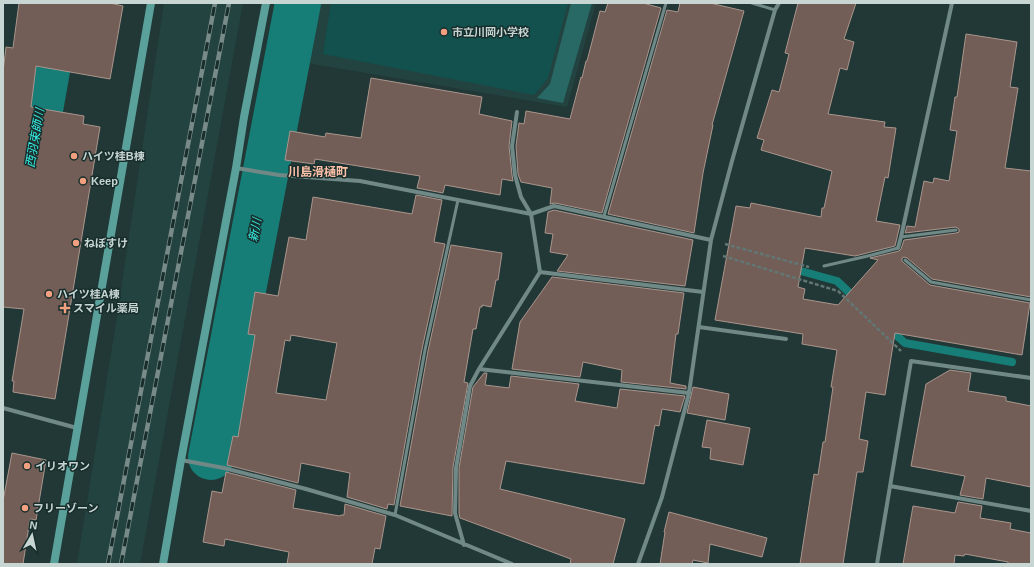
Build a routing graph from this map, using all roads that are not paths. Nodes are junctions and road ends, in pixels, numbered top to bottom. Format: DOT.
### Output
graph roads {
  1 [pos="151,3"];
  2 [pos="266,3"];
  3 [pos="666,3"];
  4 [pos="752,3"];
  5 [pos="779,3"];
  6 [pos="952,3"];
  7 [pos="775,10"];
  8 [pos="517,112"];
  9 [pos="236,168"];
  10 [pos="458,200"];
  11 [pos="531,214"];
  12 [pos="604,216"];
  13 [pos="956,230"];
  14 [pos="901,237"];
  15 [pos="711,240"];
  16 [pos="898,248"];
  17 [pos="904,260"];
  18 [pos="824,266"];
  19 [pos="540,272"];
  20 [pos="703,292"];
  21 [pos="1031,300"];
  22 [pos="698,327"];
  23 [pos="786,339"];
  24 [pos="479,369"];
  25 [pos="1031,378"];
  26 [pos="689,393"];
  27 [pos="3,408"];
  28 [pos="78,428"];
  29 [pos="181,460"];
  30 [pos="890,486"];
  31 [pos="1031,511"];
  32 [pos="395,515"];
  33 [pos="464,545"];
  34 [pos="54,564"];
  35 [pos="163,564"];
  36 [pos="512,564"];
  37 [pos="638,564"];
  38 [pos="877,564"];
  1 -- 28 [label="street"];
  2 -- 9 [label="street"];
  3 -- 12 [label="lane"];
  4 -- 7 [label="lane"];
  5 -- 7 [label="street"];
  6 -- 14 [label="street"];
  7 -- 15 [label="street"];
  8 -- 11 [label="street"];
  9 -- 10 [label="street"];
  9 -- 29 [label="street"];
  10 -- 11 [label="street"];
  10 -- 32 [label="lane"];
  11 -- 12 [label="street"];
  11 -- 19 [label="street"];
  12 -- 15 [label="street"];
  13 -- 14 [label="lane"];
  14 -- 16 [label="street"];
  15 -- 20 [label="street"];
  16 -- 18 [label="lane"];
  17 -- 21 [label="lane"];
  19 -- 20 [label="street"];
  19 -- 24 [label="street"];
  20 -- 22 [label="street"];
  22 -- 23 [label="street"];
  22 -- 26 [label="street"];
  24 -- 26 [label="street"];
  24 -- 33 [label="street"];
  25 -- 30 [label="street"];
  26 -- 37 [label="street"];
  27 -- 28 [label="street"];
  28 -- 34 [label="street"];
  29 -- 32 [label="street"];
  29 -- 35 [label="street"];
  30 -- 31 [label="street"];
  30 -- 38 [label="street"];
  32 -- 33 [label="street"];
  33 -- 36 [label="street"];
}
